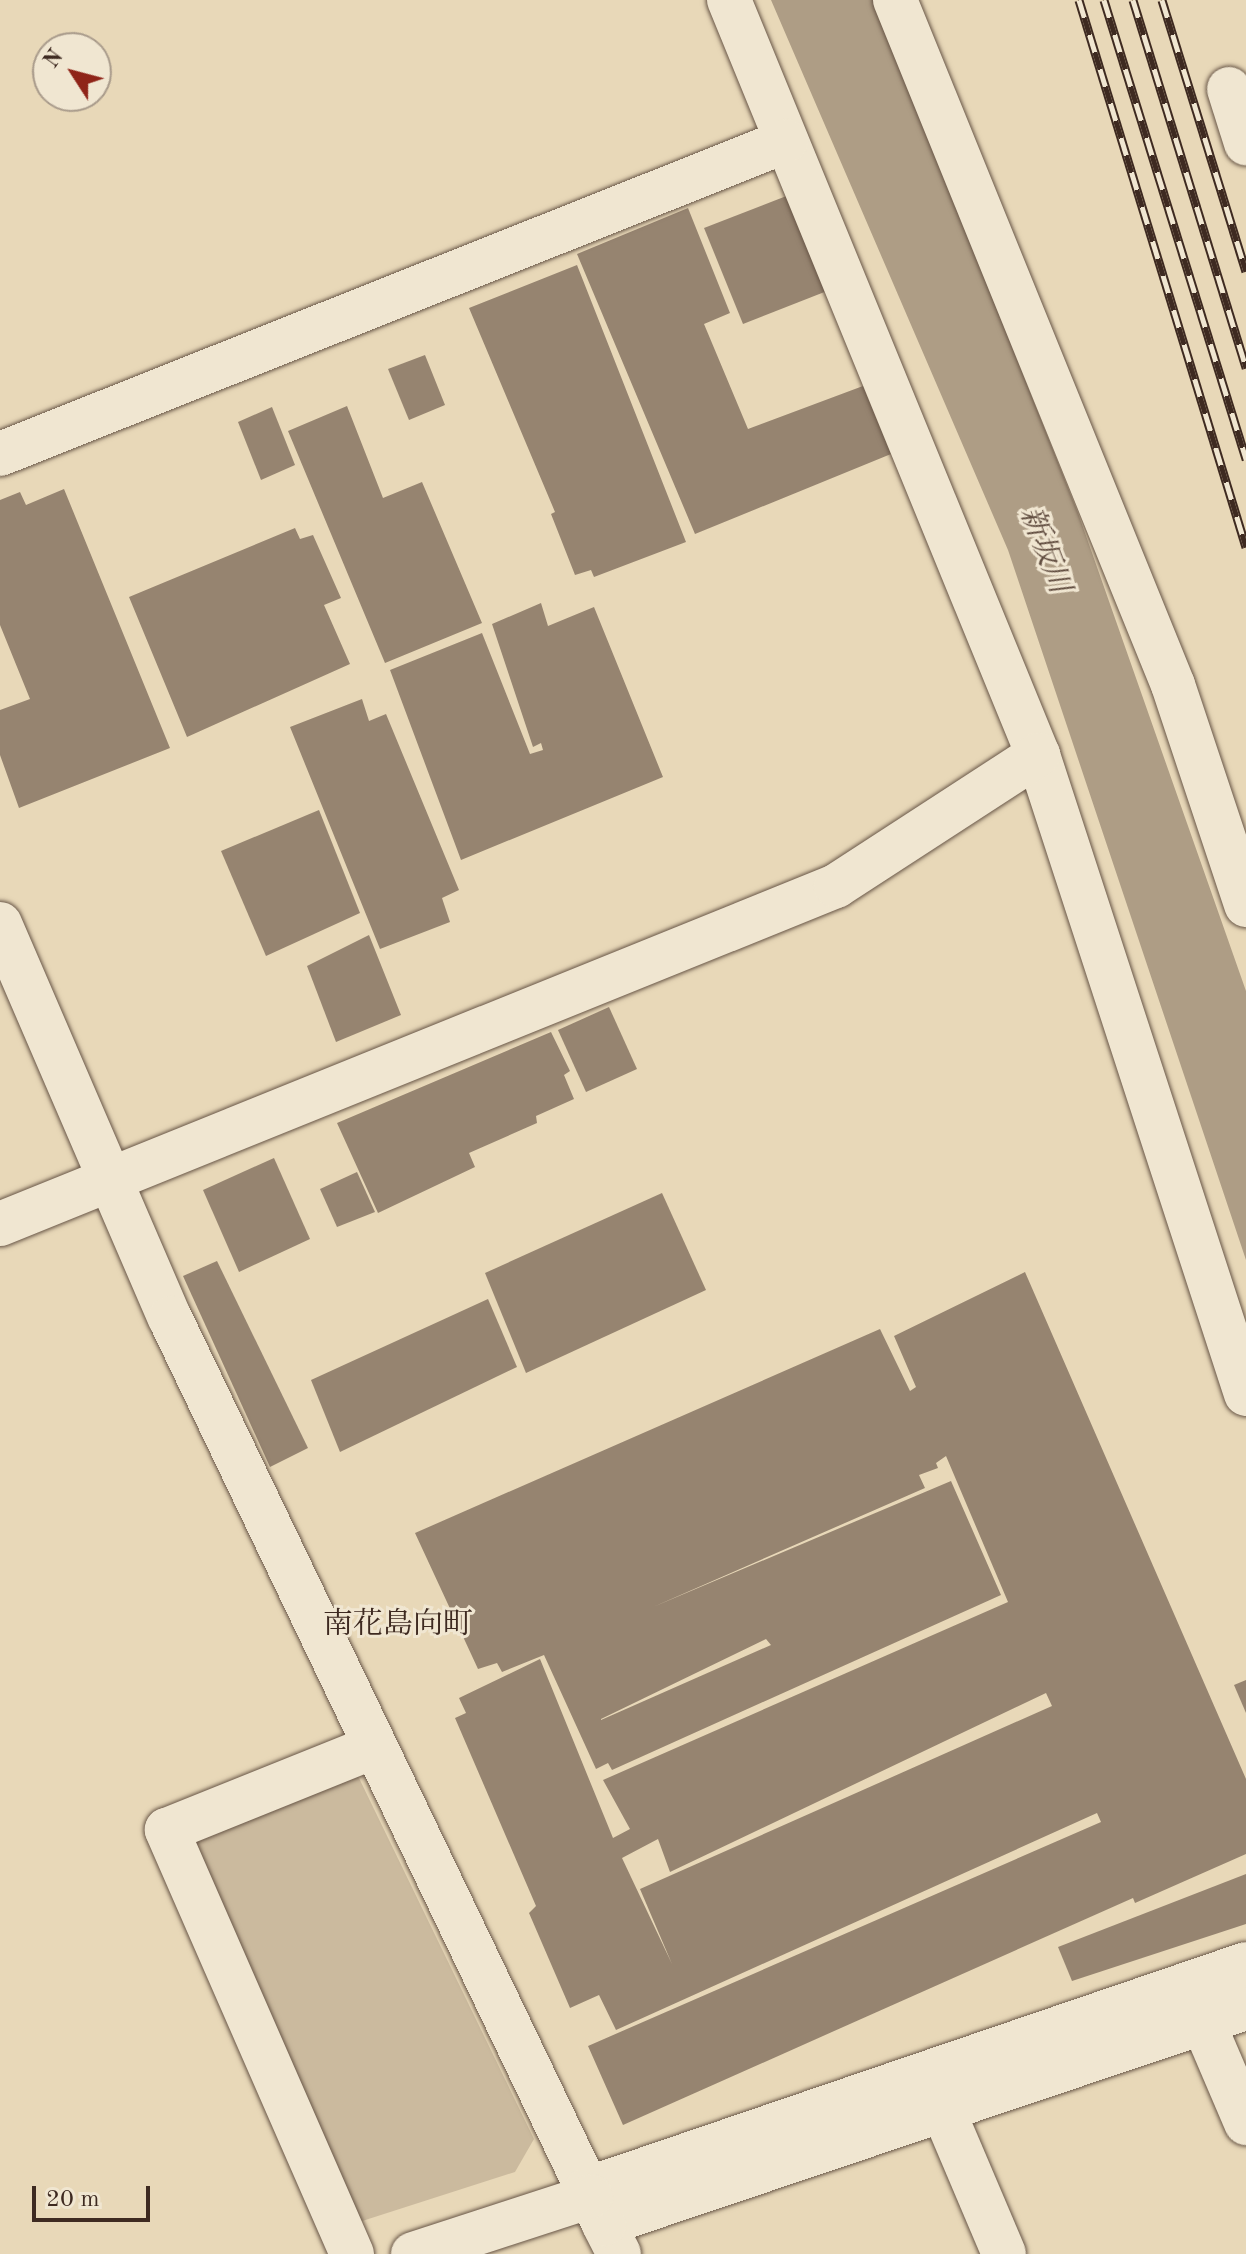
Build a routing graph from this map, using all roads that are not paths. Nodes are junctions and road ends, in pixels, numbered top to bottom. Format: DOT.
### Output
graph roads {
  1 [pos="729,0"];
  2 [pos="895,0"];
  3 [pos="1229,89"];
  4 [pos="786,141"];
  5 [pos="1246,143"];
  6 [pos="0,454"];
  7 [pos="1038,755"];
  8 [pos="1246,905"];
  9 [pos="0,924"];
  10 [pos="108,1179"];
  11 [pos="0,1224"];
  12 [pos="1246,1394"];
  13 [pos="373,1747"];
  14 [pos="1246,1964"];
  15 [pos="1246,2008"];
  16 [pos="1203,2022"];
  17 [pos="943,2110"];
  18 [pos="1246,2123"];
  19 [pos="600,2216"];
  20 [pos="352,2254"];
  21 [pos="413,2254"];
  22 [pos="1004,2254"];
  1 -- 4 [label="street"];
  2 -- 8 [label="street"];
  3 -- 5 [label="street"];
  4 -- 6 [label="street"];
  4 -- 7 [label="street"];
  7 -- 10 [label="street"];
  7 -- 12 [label="street"];
  9 -- 10 [label="street"];
  10 -- 11 [label="street"];
  10 -- 13 [label="street"];
  13 -- 19 [label="street"];
  13 -- 20 [label="street"];
  14 -- 19 [label="street"];
  15 -- 16 [label="street"];
  16 -- 17 [label="street"];
  16 -- 18 [label="street"];
  17 -- 19 [label="street"];
  17 -- 22 [label="street"];
  19 -- 21 [label="street"];
}
